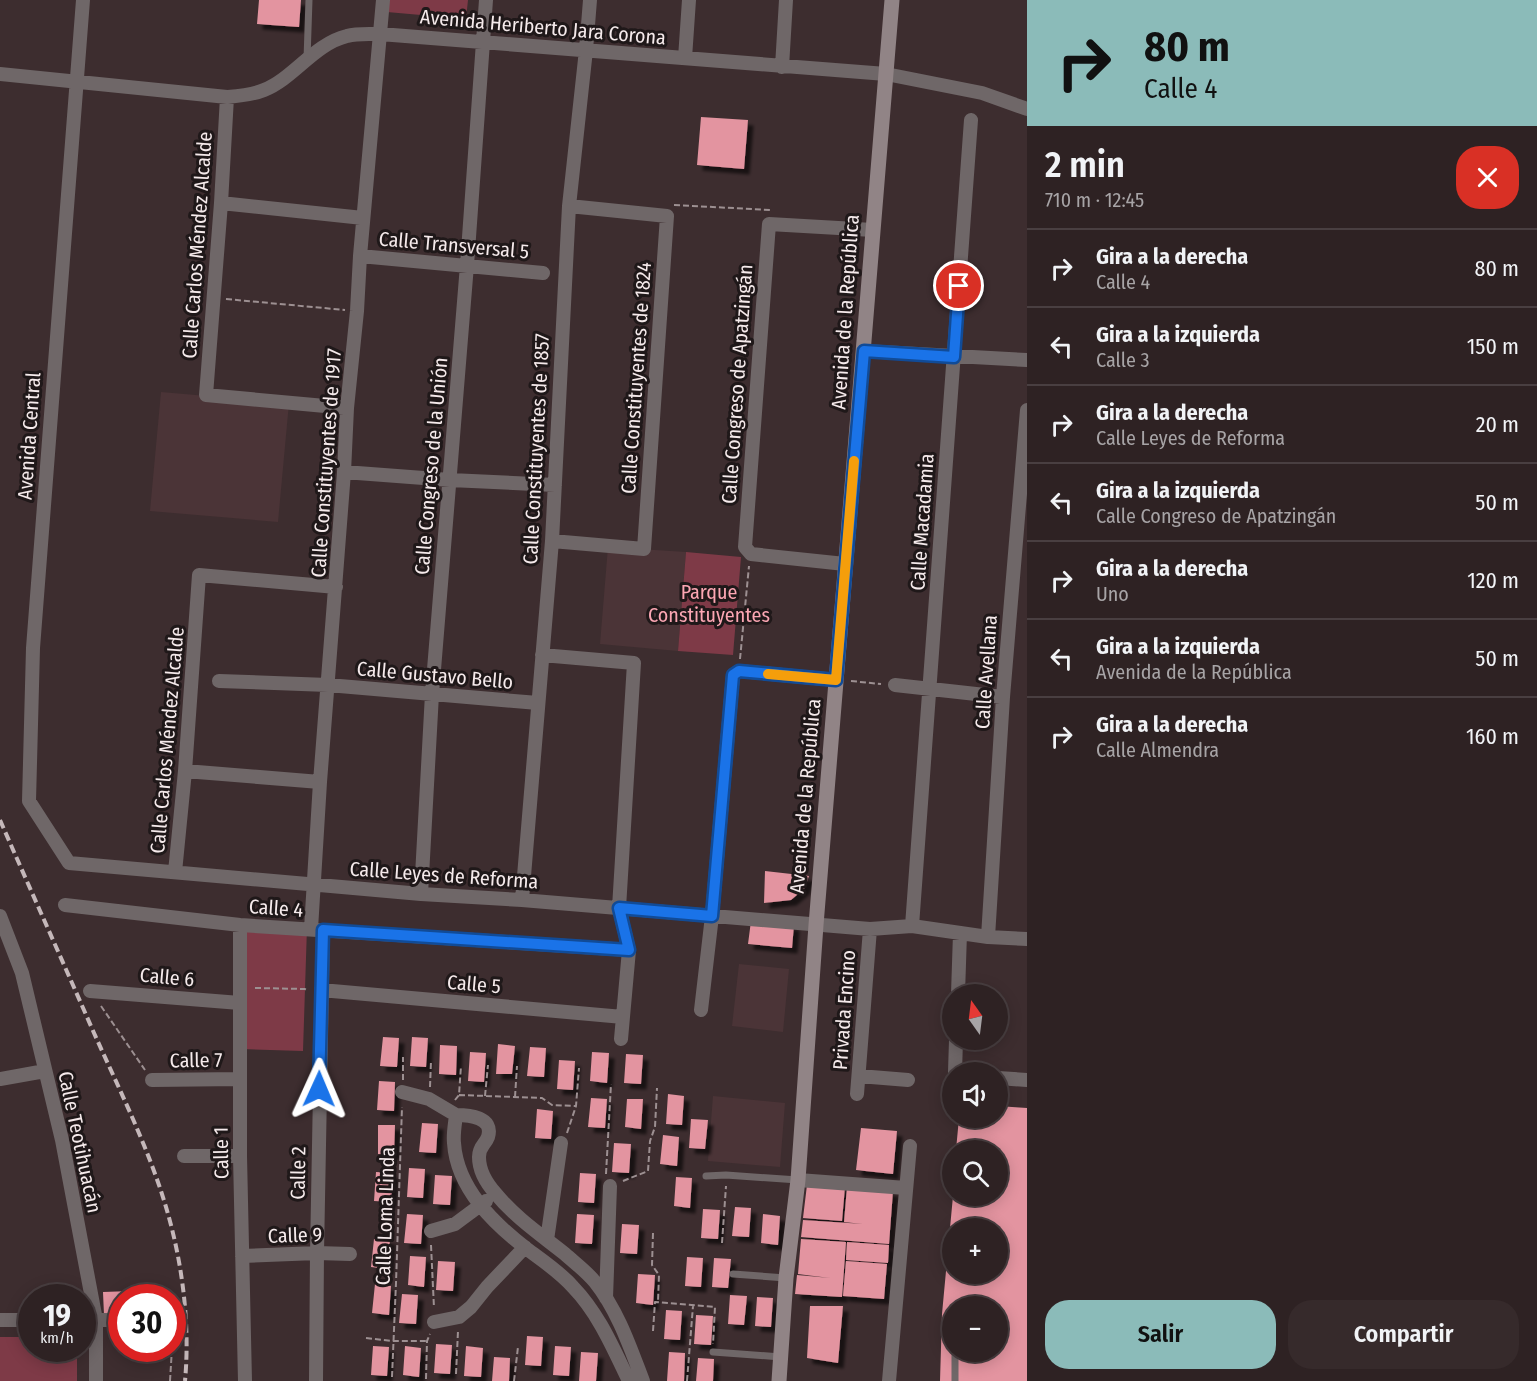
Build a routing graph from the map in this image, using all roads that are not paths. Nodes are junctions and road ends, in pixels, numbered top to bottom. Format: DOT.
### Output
graph roads {
  1 [pos="83,0"];
  2 [pos="309,0"];
  3 [pos="382,0"];
  4 [pos="486,0"];
  5 [pos="590,0"];
  6 [pos="689,0"];
  7 [pos="786,0"];
  8 [pos="892,0"];
  9 [pos="380,34"];
  10 [pos="483,42"];
  11 [pos="586,50"];
  12 [pos="685,58"];
  13 [pos="307,59"];
  14 [pos="782,67"];
  15 [pos="0,74"];
  16 [pos="886,74"];
  17 [pos="76,82"];
  18 [pos="227,97"];
  19 [pos="1027,109"];
  20 [pos="971,120"];
  21 [pos="220,203"];
  22 [pos="569,206"];
  23 [pos="363,218"];
  24 [pos="873,230"];
  25 [pos="360,256"];
  26 [pos="467,265"];
  27 [pos="543,273"];
  28 [pos="864,351"];
  29 [pos="954,357"];
  30 [pos="1027,360"];
  31 [pos="347,408"];
  32 [pos="1027,410"];
  33 [pos="344,472"];
  34 [pos="450,480"];
  35 [pos="555,485"];
  36 [pos="552,541"];
  37 [pos="845,564"];
  38 [pos="336,587"];
  39 [pos="542,655"];
  40 [pos="836,680"];
  41 [pos="219,681"];
  42 [pos="328,685"];
  43 [pos="895,685"];
  44 [pos="929,688"];
  45 [pos="432,694"];
  46 [pos="1003,697"];
  47 [pos="538,703"];
  48 [pos="185,771"];
  49 [pos="320,782"];
  50 [pos="69,863"];
  51 [pos="175,872"];
  52 [pos="314,884"];
  53 [pos="421,894"];
  54 [pos="522,900"];
  55 [pos="65,905"];
  56 [pos="619,908"];
  57 [pos="0,916"];
  58 [pos="712,916"];
  59 [pos="240,925"];
  60 [pos="816,925"];
  61 [pos="912,926"];
  62 [pos="870,929"];
  63 [pos="317,930"];
  64 [pos="960,933"];
  65 [pos="988,937"];
  66 [pos="1027,939"];
  67 [pos="629,950"];
  68 [pos="958,984"];
  69 [pos="90,991"];
  70 [pos="321,993"];
  71 [pos="240,1003"];
  72 [pos="701,1010"];
  73 [pos="623,1017"];
  74 [pos="621,1038"];
  75 [pos="45,1071"];
  76 [pos="859,1076"];
  77 [pos="0,1079"];
  78 [pos="240,1079"];
  79 [pos="1008,1079"];
  80 [pos="152,1080"];
  81 [pos="908,1080"];
  82 [pos="1027,1080"];
  83 [pos="402,1092"];
  84 [pos="857,1094"];
  85 [pos="452,1112"];
  86 [pos="561,1143"];
  87 [pos="910,1146"];
  88 [pos="184,1156"];
  89 [pos="240,1156"];
  90 [pos="706,1176"];
  91 [pos="798,1180"];
  92 [pos="610,1186"];
  93 [pos="906,1188"];
  94 [pos="495,1193"];
  95 [pos="480,1205"];
  96 [pos="431,1231"];
  97 [pos="547,1240"];
  98 [pos="525,1247"];
  99 [pos="316,1253"];
  100 [pos="350,1254"];
  101 [pos="242,1256"];
  102 [pos="733,1274"];
  103 [pos="786,1278"];
  104 [pos="84,1284"];
  105 [pos="606,1298"];
  106 [pos="0,1320"];
  107 [pos="18,1320"];
  108 [pos="434,1322"];
  109 [pos="713,1352"];
  110 [pos="781,1357"];
  111 [pos="94,1362"];
  112 [pos="955,1362"];
  113 [pos="96,1381"];
  114 [pos="244,1381"];
  115 [pos="316,1381"];
  116 [pos="629,1381"];
  117 [pos="644,1381"];
  118 [pos="779,1381"];
  119 [pos="889,1381"];
  120 [pos="955,1381"];
  1 -- 17 [label="street, Avenida Central"];
  2 -- 13 [label="lane"];
  3 -- 9 [label="street, Calle Constituyentes de 1917"];
  4 -- 10 [label="street, Calle Congreso de la Unión"];
  5 -- 11 [label="street, Calle Constituyentes de 1857"];
  6 -- 12 [label="street"];
  7 -- 14 [label="street"];
  8 -- 16 [label="main road, Avenida de la República"];
  9 -- 10 [label="street, Avenida Heriberto Jara Corona"];
  9 -- 13 [label="street, Avenida Heriberto Jara Corona"];
  9 -- 23 [label="street, Calle Constituyentes de 1917"];
  10 -- 11 [label="street, Avenida Heriberto Jara Corona"];
  10 -- 26 [label="street, Calle Congreso de la Unión"];
  11 -- 12 [label="street, Avenida Heriberto Jara Corona"];
  11 -- 22 [label="street, Calle Constituyentes de 1857"];
  12 -- 14 [label="street, Avenida Heriberto Jara Corona"];
  13 -- 18 [label="street, Avenida Heriberto Jara Corona"];
  14 -- 16 [label="street, Avenida Heriberto Jara Corona"];
  15 -- 17 [label="street, Avenida Heriberto Jara Corona"];
  16 -- 19 [label="street, Avenida Heriberto Jara Corona"];
  16 -- 24 [label="main road, Avenida de la República"];
  17 -- 18 [label="street, Avenida Heriberto Jara Corona"];
  17 -- 50 [label="street, Avenida Central"];
  18 -- 21 [label="street, Calle Carlos Méndez Alcalde"];
  20 -- 29 [label="street, Calle Macadamia"];
  21 -- 23 [label="street"];
  21 -- 31 [label="street, Calle Carlos Méndez Alcalde"];
  22 -- 35 [label="street, Calle Constituyentes de 1857"];
  22 -- 36 [label="street, Calle Constituyentes de 1824"];
  23 -- 25 [label="street, Calle Constituyentes de 1917"];
  24 -- 28 [label="main road, Avenida de la República"];
  24 -- 37 [label="street, Calle Congreso de Apatzingán"];
  25 -- 26 [label="street, Calle Transversal 5"];
  25 -- 31 [label="street, Calle Constituyentes de 1917"];
  26 -- 27 [label="street, Calle Transversal 5"];
  26 -- 34 [label="street, Calle Congreso de la Unión"];
  28 -- 29 [label="street"];
  28 -- 37 [label="main road, Avenida de la República"];
  29 -- 30 [label="street"];
  29 -- 44 [label="street, Calle Macadamia"];
  31 -- 33 [label="street, Calle Constituyentes de 1917"];
  32 -- 46 [label="street, Calle Avellana"];
  33 -- 34 [label="street"];
  33 -- 38 [label="street, Calle Constituyentes de 1917"];
  34 -- 35 [label="street"];
  34 -- 45 [label="street, Calle Congreso de la Unión"];
  35 -- 36 [label="street, Calle Constituyentes de 1857"];
  36 -- 39 [label="street, Calle Constituyentes de 1857"];
  37 -- 40 [label="main road, Avenida de la República"];
  38 -- 42 [label="street, Calle Constituyentes de 1917"];
  38 -- 48 [label="street, Calle Carlos Méndez Alcalde"];
  39 -- 47 [label="street, Calle Constituyentes de 1857"];
  39 -- 56 [label="street"];
  40 -- 58 [label="street"];
  40 -- 60 [label="main road, Avenida de la República"];
  41 -- 42 [label="street, Calle Gustavo Bello"];
  42 -- 45 [label="street, Calle Gustavo Bello"];
  42 -- 49 [label="street, Calle Constituyentes de 1917"];
  43 -- 44 [label="street"];
  44 -- 46 [label="street"];
  44 -- 61 [label="street, Calle Macadamia"];
  45 -- 47 [label="street, Calle Gustavo Bello"];
  45 -- 53 [label="street, Calle Congreso de la Unión"];
  46 -- 65 [label="street, Calle Avellana"];
  47 -- 54 [label="street, Calle Constituyentes de 1857"];
  48 -- 49 [label="street"];
  48 -- 51 [label="street, Calle Carlos Méndez Alcalde"];
  49 -- 52 [label="street, Calle Constituyentes de 1917"];
  50 -- 51 [label="street, Calle Leyes de Reforma"];
  51 -- 52 [label="street, Calle Leyes de Reforma"];
  52 -- 53 [label="street, Calle Leyes de Reforma"];
  52 -- 63 [label="street, Calle Constituyentes de 1917"];
  53 -- 54 [label="street, Calle Leyes de Reforma"];
  54 -- 56 [label="street, Calle Leyes de Reforma"];
  55 -- 59 [label="street, Calle 4"];
  56 -- 58 [label="street, Calle Leyes de Reforma"];
  56 -- 67 [label="street"];
  57 -- 75 [label="street, Calle Teotihuacán"];
  58 -- 60 [label="street, Calle Leyes de Reforma"];
  58 -- 72 [label="street"];
  59 -- 63 [label="street, Calle 4"];
  59 -- 71 [label="street, Calle 1"];
  60 -- 62 [label="street, Calle Leyes de Reforma"];
  60 -- 91 [label="main road, Avenida de la República"];
  61 -- 62 [label="street, Calle Leyes de Reforma"];
  61 -- 64 [label="street, Calle Leyes de Reforma"];
  62 -- 76 [label="street, Privada Encino"];
  63 -- 67 [label="street, Calle 4"];
  63 -- 70 [label="street, Calle 2"];
  64 -- 65 [label="street, Calle Leyes de Reforma"];
  64 -- 68 [label="street"];
  65 -- 66 [label="street, Calle Leyes de Reforma"];
  67 -- 73 [label="street"];
  69 -- 71 [label="street, Calle 6"];
  70 -- 73 [label="street, Calle 5"];
  70 -- 99 [label="street, Calle 2"];
  71 -- 78 [label="street, Calle 1"];
  73 -- 74 [label="street"];
  75 -- 77 [label="street"];
  75 -- 104 [label="street, Calle Teotihuacán"];
  76 -- 81 [label="street"];
  76 -- 84 [label="street, Privada Encino"];
  78 -- 80 [label="street, Calle 7"];
  78 -- 89 [label="street, Calle 1"];
  79 -- 82 [label="street"];
  83 -- 85 [label="street"];
  85 -- 94 [label="street"];
  85 -- 95 [label="street"];
  86 -- 97 [label="street"];
  87 -- 93 [label="street"];
  88 -- 89 [label="street"];
  89 -- 101 [label="street, Calle 1"];
  90 -- 91 [label="lane"];
  91 -- 93 [label="street"];
  91 -- 103 [label="main road, Avenida de la República"];
  92 -- 105 [label="street"];
  93 -- 119 [label="street"];
  94 -- 95 [label="street"];
  94 -- 97 [label="street"];
  95 -- 96 [label="street"];
  95 -- 98 [label="street"];
  97 -- 105 [label="street"];
  98 -- 108 [label="street"];
  98 -- 116 [label="street"];
  99 -- 100 [label="street, Calle 9"];
  99 -- 101 [label="street, Calle 9"];
  99 -- 115 [label="street, Calle 2"];
  101 -- 114 [label="street, Calle 1"];
  102 -- 103 [label="lane"];
  103 -- 110 [label="main road, Avenida de la República"];
  105 -- 117 [label="street"];
  106 -- 107 [label="street"];
  109 -- 110 [label="lane"];
  110 -- 118 [label="main road, Avenida de la República"];
  111 -- 113 [label="street, Calle Teotihuacán"];
  112 -- 120 [label="lane"];
}
